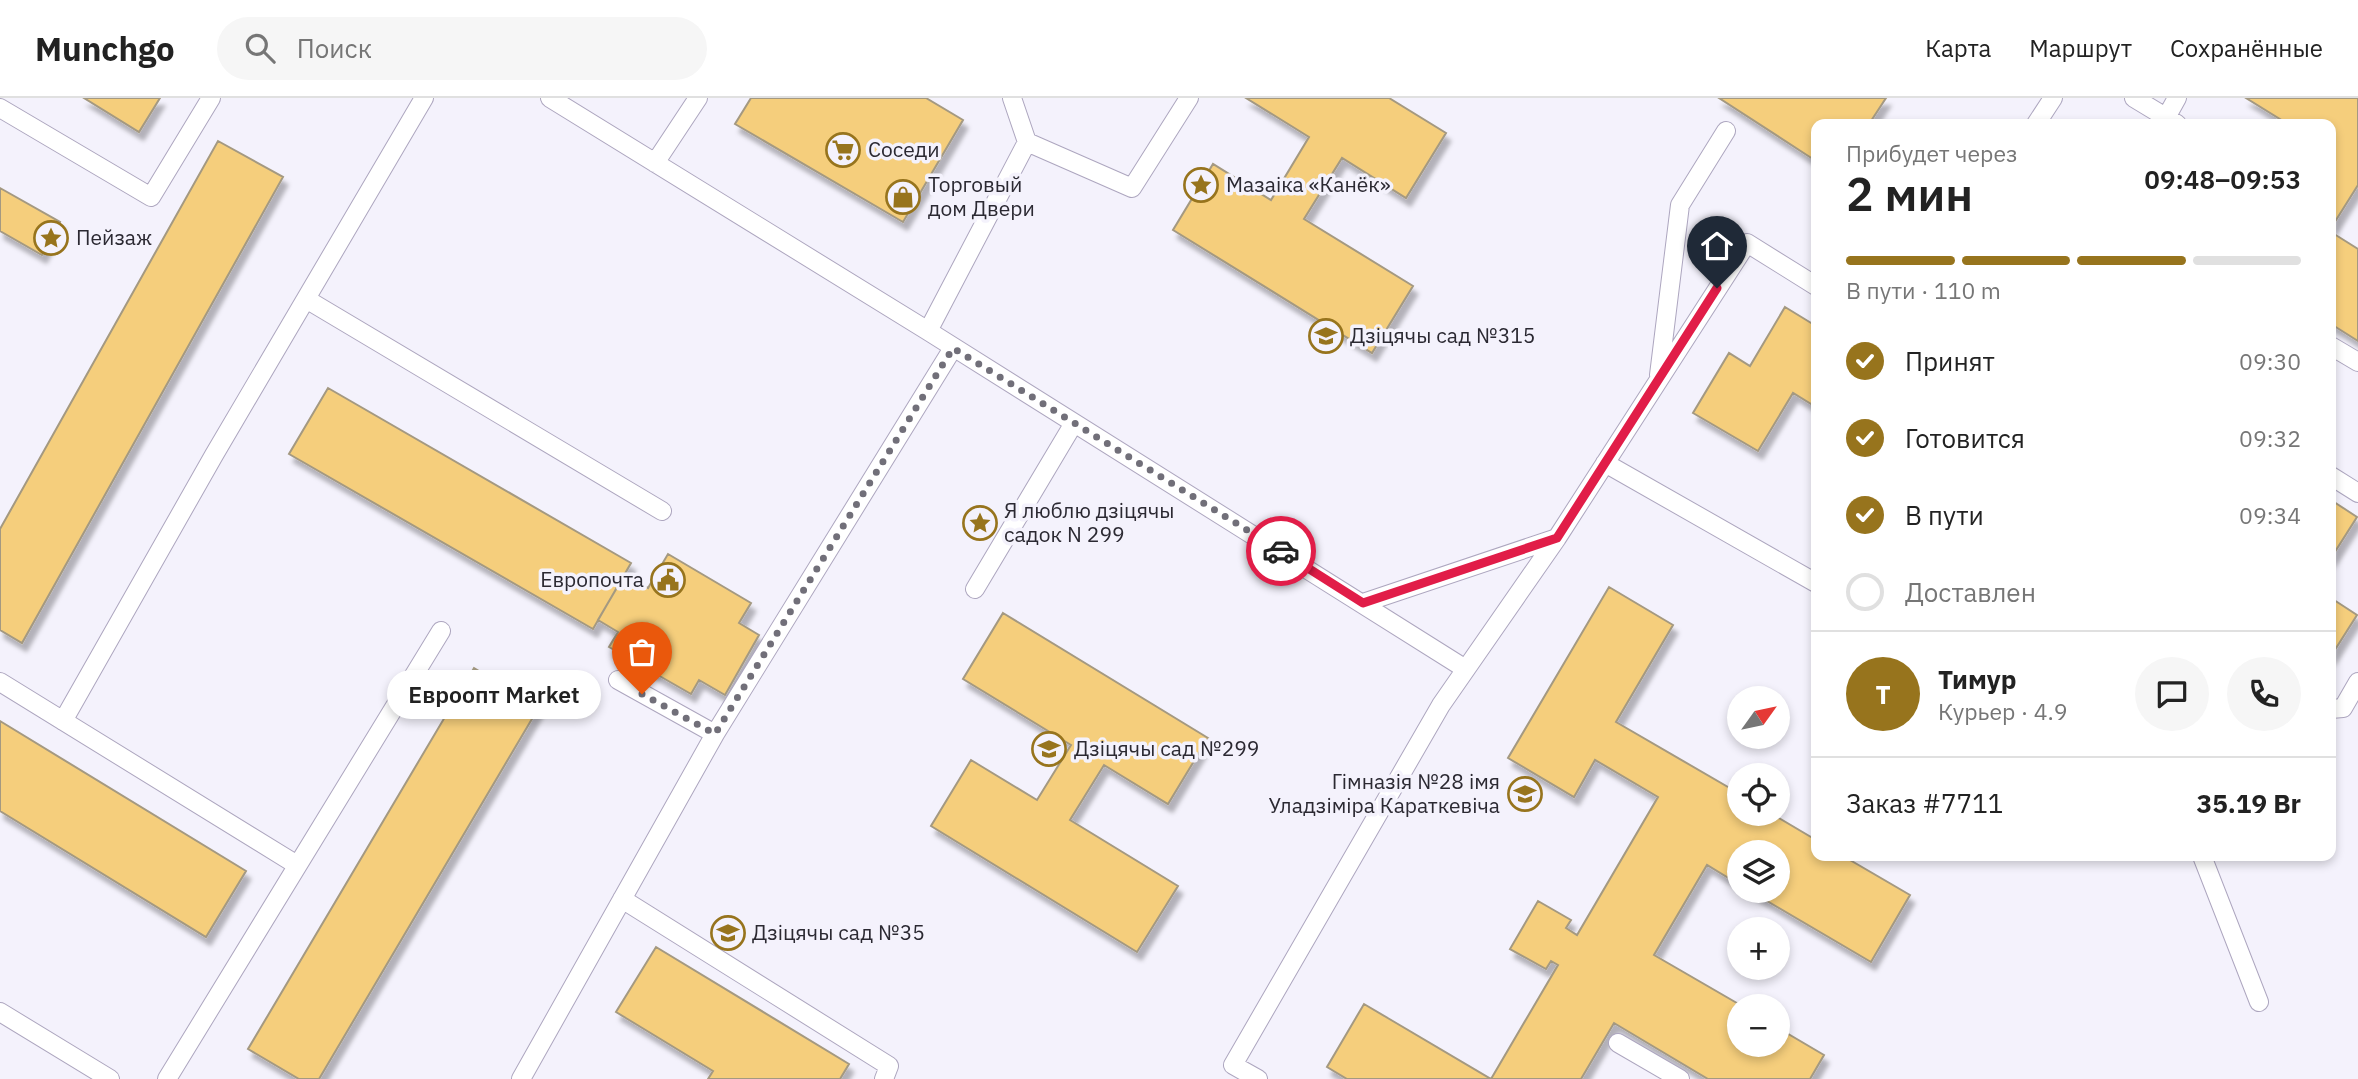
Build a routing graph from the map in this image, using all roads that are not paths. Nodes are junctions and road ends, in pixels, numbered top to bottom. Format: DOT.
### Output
graph roads {
  1 [pos="211,98"];
  2 [pos="424,98"];
  3 [pos="550,98"];
  4 [pos="698,98"];
  5 [pos="1012,98"];
  6 [pos="1189,98"];
  7 [pos="2053,98"];
  8 [pos="2134,98"];
  9 [pos="2177,98"];
  10 [pos="0,108"];
  11 [pos="2039,119"];
  12 [pos="2170,119"];
  13 [pos="2172,119"];
  14 [pos="1726,131"];
  15 [pos="1027,142"];
  16 [pos="655,163"];
  17 [pos="1811,283"];
  18 [pos="306,299"];
  19 [pos="928,331"];
  20 [pos="953,348"];
  21 [pos="2336,349"];
  22 [pos="2358,362"];
  23 [pos="1658,379"];
  24 [pos="1074,423"];
  25 [pos="1605,463"];
  26 [pos="2336,479"];
  27 [pos="2358,493"];
  28 [pos="662,510"];
  29 [pos="1557,538"];
  30 [pos="1811,580"];
  31 [pos="975,589"];
  32 [pos="1363,603"];
  33 [pos="441,631"];
  34 [pos="1464,668"];
  35 [pos="618,680"];
  36 [pos="0,682"];
  37 [pos="2358,682"];
  38 [pos="2336,709"];
  39 [pos="63,721"];
  40 [pos="715,734"];
  41 [pos="2204,861"];
  42 [pos="297,865"];
  43 [pos="622,899"];
  44 [pos="2259,1002"];
  45 [pos="0,1012"];
  46 [pos="1618,1043"];
  47 [pos="110,1079"];
  48 [pos="167,1079"];
  49 [pos="521,1079"];
  50 [pos="884,1079"];
  51 [pos="1258,1079"];
  52 [pos="1680,1079"];
  1 -- 10 [label="lane"];
  2 -- 18 [label="lane"];
  3 -- 16 [label="lane"];
  4 -- 16 [label="lane"];
  5 -- 15 [label="lane"];
  6 -- 15 [label="lane"];
  7 -- 11 [label="lane"];
  8 -- 12 [label="lane"];
  9 -- 13 [label="lane"];
  14 -- 23 [label="lane"];
  15 -- 19 [label="lane"];
  16 -- 19 [label="lane"];
  17 -- 23 [label="lane"];
  18 -- 28 [label="lane"];
  18 -- 39 [label="lane"];
  19 -- 20 [label="lane"];
  20 -- 24 [label="lane"];
  20 -- 40 [label="lane"];
  21 -- 22 [label="lane"];
  23 -- 25 [label="lane"];
  24 -- 31 [label="lane"];
  24 -- 32 [label="lane"];
  25 -- 29 [label="lane"];
  25 -- 30 [label="lane"];
  26 -- 27 [label="lane"];
  29 -- 32 [label="lane"];
  29 -- 34 [label="lane"];
  32 -- 34 [label="lane"];
  33 -- 42 [label="lane"];
  34 -- 51 [label="lane"];
  35 -- 40 [label="lane"];
  36 -- 39 [label="lane"];
  37 -- 38 [label="lane"];
  39 -- 42 [label="lane"];
  40 -- 43 [label="lane"];
  41 -- 44 [label="lane"];
  42 -- 48 [label="lane"];
  43 -- 49 [label="lane"];
  43 -- 50 [label="lane"];
  45 -- 47 [label="lane"];
  46 -- 52 [label="lane"];
}
